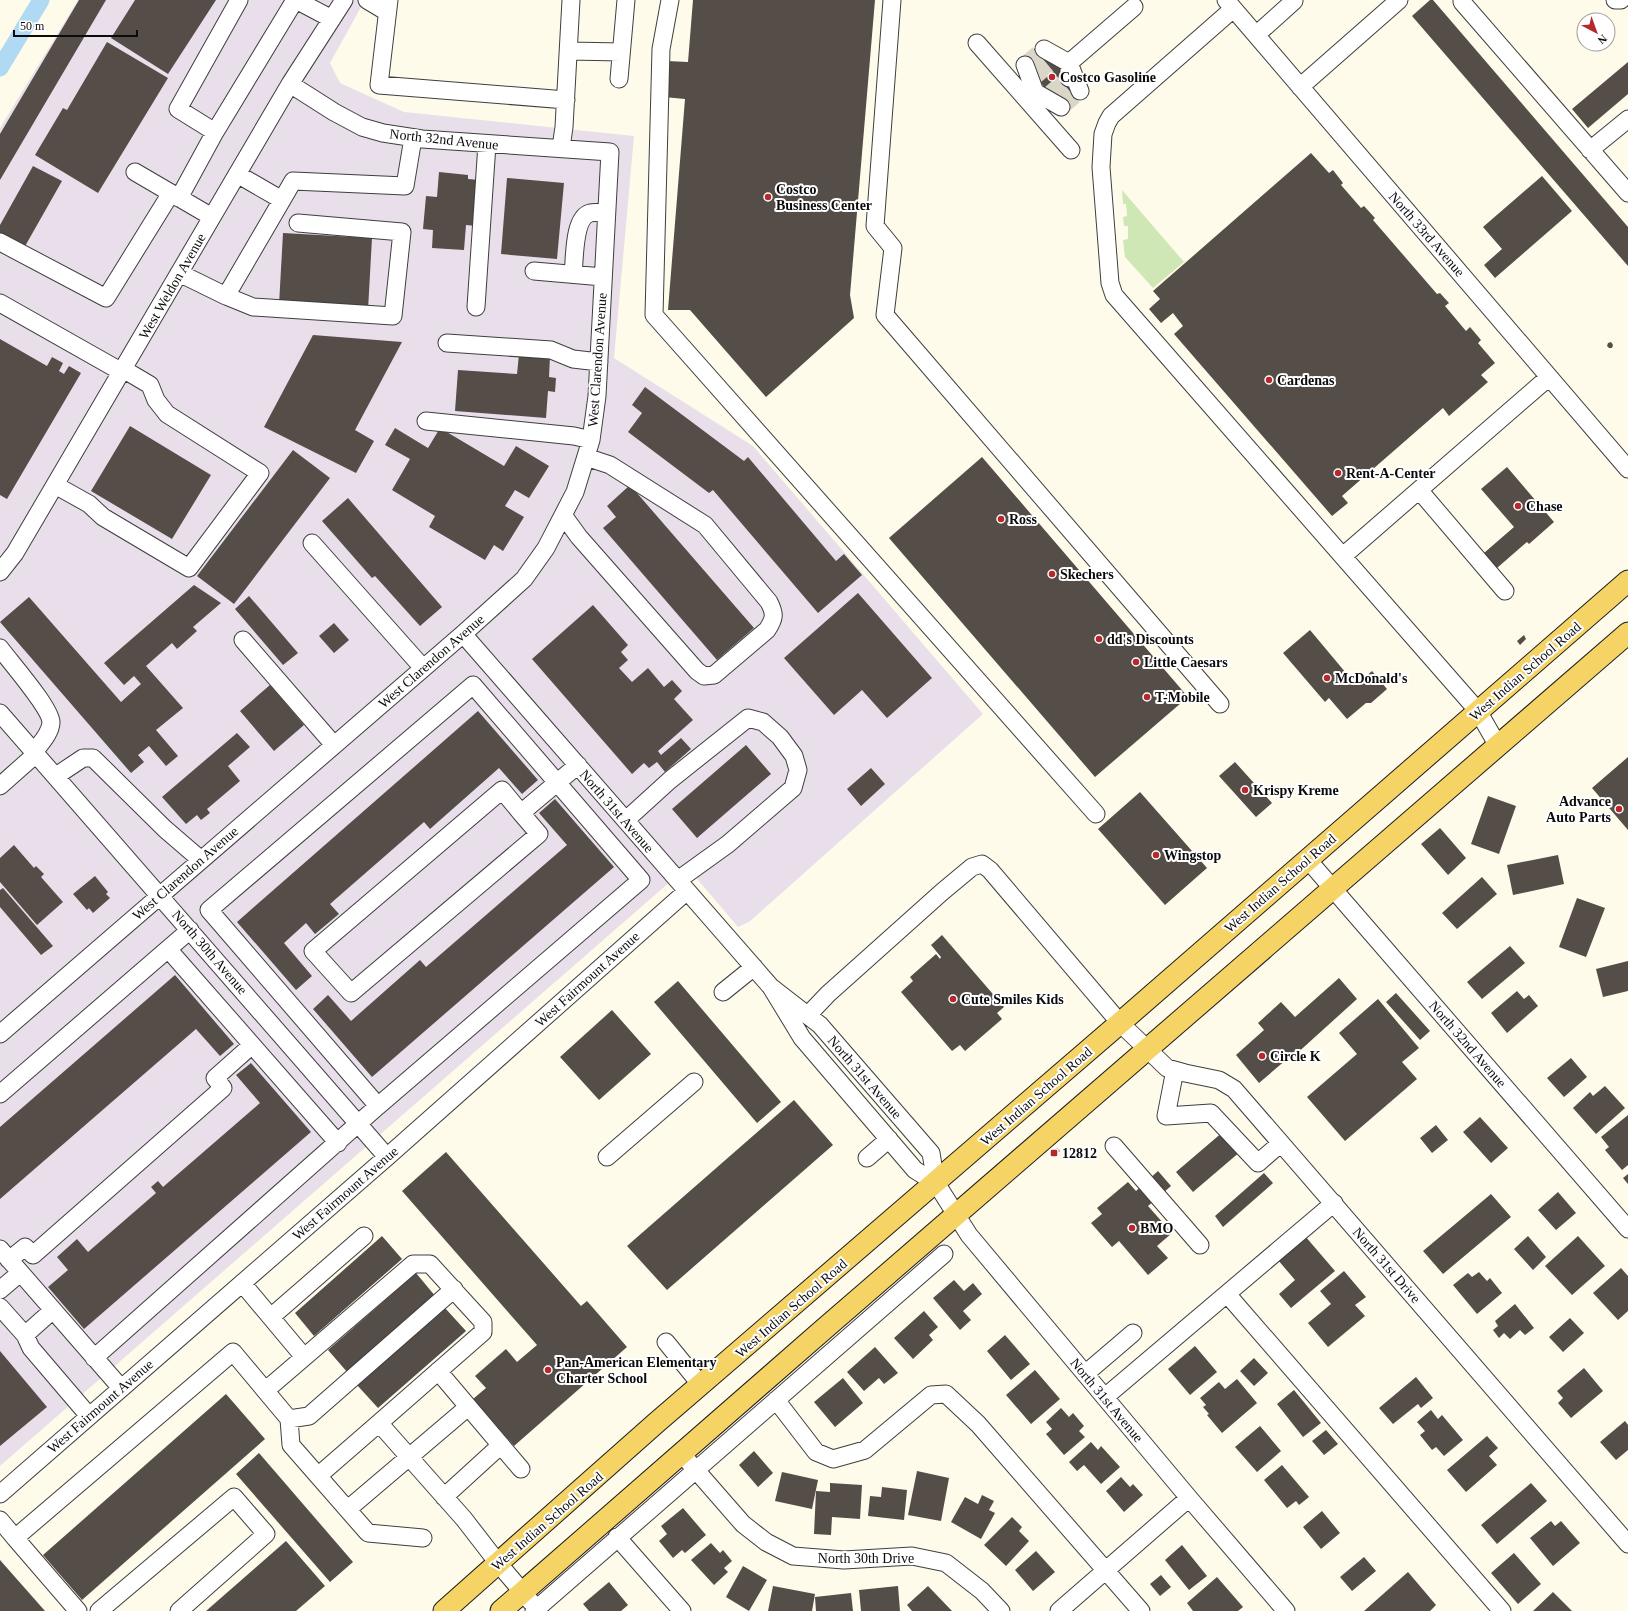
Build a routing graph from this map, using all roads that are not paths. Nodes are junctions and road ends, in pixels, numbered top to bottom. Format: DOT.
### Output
graph roads {
  1 [pos="238,0"];
  2 [pos="296,0"];
  3 [pos="344,0"];
  4 [pos="368,0"];
  5 [pos="571,0"];
  6 [pos="626,0"];
  7 [pos="670,0"];
  8 [pos="892,0"];
  9 [pos="1294,0"];
  10 [pos="1399,0"];
  11 [pos="1614,0"];
  12 [pos="1621,0"];
  13 [pos="1462,1"];
  14 [pos="1229,4"];
  15 [pos="388,6"];
  16 [pos="1134,7"];
  17 [pos="332,19"];
  18 [pos="1256,35"];
  19 [pos="978,43"];
  20 [pos="568,51"];
  21 [pos="621,52"];
  22 [pos="619,79"];
  23 [pos="290,84"];
  24 [pos="1035,85"];
  25 [pos="1300,87"];
  26 [pos="1080,91"];
  27 [pos="566,100"];
  28 [pos="1061,107"];
  29 [pos="1628,119"];
  30 [pos="215,132"];
  31 [pos="413,138"];
  32 [pos="487,144"];
  33 [pos="561,148"];
  34 [pos="1071,150"];
  35 [pos="1590,150"];
  36 [pos="610,152"];
  37 [pos="135,172"];
  38 [pos="238,174"];
  39 [pos="1628,193"];
  40 [pos="175,195"];
  41 [pos="282,200"];
  42 [pos="606,213"];
  43 [pos="212,217"];
  44 [pos="298,223"];
  45 [pos="0,242"];
  46 [pos="534,271"];
  47 [pos="179,273"];
  48 [pos="573,274"];
  49 [pos="603,277"];
  50 [pos="226,296"];
  51 [pos="0,303"];
  52 [pos="476,307"];
  53 [pos="447,343"];
  54 [pos="599,362"];
  55 [pos="122,371"];
  56 [pos="1549,377"];
  57 [pos="426,421"];
  58 [pos="591,440"];
  59 [pos="586,457"];
  60 [pos="1628,469"];
  61 [pos="55,485"];
  62 [pos="1419,490"];
  63 [pos="563,515"];
  64 [pos="312,543"];
  65 [pos="1343,556"];
  66 [pos="0,572"];
  67 [pos="1628,581"];
  68 [pos="1505,591"];
  69 [pos="1628,633"];
  70 [pos="463,634"];
  71 [pos="243,640"];
  72 [pos="0,648"];
  73 [pos="423,668"];
  74 [pos="500,676"];
  75 [pos="480,693"];
  76 [pos="1220,704"];
  77 [pos="1478,711"];
  78 [pos="0,713"];
  79 [pos="334,745"];
  80 [pos="1498,746"];
  81 [pos="35,753"];
  82 [pos="578,766"];
  83 [pos="56,776"];
  84 [pos="558,782"];
  85 [pos="0,786"];
  86 [pos="521,813"];
  87 [pos="1096,814"];
  88 [pos="626,820"];
  89 [pos="201,860"];
  90 [pos="1308,860"];
  91 [pos="661,861"];
  92 [pos="641,880"];
  93 [pos="682,885"];
  94 [pos="1332,889"];
  95 [pos="160,895"];
  96 [pos="190,930"];
  97 [pos="168,949"];
  98 [pos="754,967"];
  99 [pos="772,987"];
  100 [pos="723,992"];
  101 [pos="808,1015"];
  102 [pos="1120,1024"];
  103 [pos="0,1034"];
  104 [pos="252,1045"];
  105 [pos="1147,1050"];
  106 [pos="1175,1070"];
  107 [pos="694,1082"];
  108 [pos="0,1094"];
  109 [pos="378,1106"];
  110 [pos="359,1124"];
  111 [pos="889,1139"];
  112 [pos="338,1143"];
  113 [pos="1281,1144"];
  114 [pos="1114,1146"];
  115 [pos="387,1157"];
  116 [pos="606,1157"];
  117 [pos="867,1158"];
  118 [pos="936,1183"];
  119 [pos="1334,1203"];
  120 [pos="957,1215"];
  121 [pos="1628,1229"];
  122 [pos="364,1236"];
  123 [pos="1200,1245"];
  124 [pos="944,1254"];
  125 [pos="5,1255"];
  126 [pos="20,1273"];
  127 [pos="242,1283"];
  128 [pos="0,1290"];
  129 [pos="454,1290"];
  130 [pos="1226,1294"];
  131 [pos="0,1306"];
  132 [pos="53,1310"];
  133 [pos="271,1318"];
  134 [pos="1133,1333"];
  135 [pos="25,1335"];
  136 [pos="666,1342"];
  137 [pos="304,1357"];
  138 [pos="94,1358"];
  139 [pos="438,1371"];
  140 [pos="1085,1374"];
  141 [pos="701,1385"];
  142 [pos="120,1388"];
  143 [pos="266,1390"];
  144 [pos="1105,1397"];
  145 [pos="776,1400"];
  146 [pos="468,1407"];
  147 [pos="89,1416"];
  148 [pos="289,1419"];
  149 [pos="379,1423"];
  150 [pos="501,1445"];
  151 [pos="681,1453"];
  152 [pos="409,1457"];
  153 [pos="521,1469"];
  154 [pos="696,1470"];
  155 [pos="318,1476"];
  156 [pos="0,1494"];
  157 [pos="444,1497"];
  158 [pos="1189,1498"];
  159 [pos="348,1509"];
  160 [pos="0,1520"];
  161 [pos="617,1537"];
  162 [pos="15,1538"];
  163 [pos="423,1538"];
  164 [pos="1628,1544"];
  165 [pos="498,1563"];
  166 [pos="1107,1571"];
  167 [pos="523,1592"];
  168 [pos="536,1610"];
  169 [pos="78,1611"];
  170 [pos="99,1611"];
  171 [pos="179,1611"];
  172 [pos="444,1611"];
  173 [pos="501,1611"];
  174 [pos="682,1611"];
  175 [pos="1001,1611"];
  176 [pos="1059,1611"];
  177 [pos="1141,1611"];
  178 [pos="1286,1611"];
  179 [pos="1502,1611"];
  1 -- 30 [label="street"];
  2 -- 17 [label="street"];
  2 -- 30 [label="street"];
  3 -- 17 [label="street, West Weldon Avenue"];
  4 -- 15 [label="street"];
  5 -- 20 [label="street"];
  6 -- 21 [label="street"];
  7 -- 87 [label="street"];
  8 -- 76 [label="street"];
  9 -- 18 [label="street"];
  10 -- 25 [label="street"];
  11 -- 12 [label="street"];
  13 -- 35 [label="street"];
  14 -- 18 [label="street, North 33rd Avenue"];
  14 -- 65 [label="street"];
  15 -- 27 [label="street"];
  16 -- 26 [label="street"];
  17 -- 23 [label="street, West Weldon Avenue"];
  18 -- 25 [label="street, North 33rd Avenue"];
  19 -- 24 [label="street"];
  20 -- 21 [label="street"];
  20 -- 27 [label="street"];
  21 -- 22 [label="street"];
  23 -- 31 [label="street, North 32nd Avenue"];
  23 -- 38 [label="street, West Weldon Avenue"];
  24 -- 28 [label="street"];
  24 -- 34 [label="street"];
  25 -- 56 [label="street, North 33rd Avenue"];
  27 -- 33 [label="street"];
  29 -- 35 [label="street"];
  30 -- 40 [label="street"];
  31 -- 32 [label="street, North 32nd Avenue"];
  31 -- 41 [label="street"];
  32 -- 33 [label="street, North 32nd Avenue"];
  32 -- 52 [label="street"];
  33 -- 36 [label="street, North 32nd Avenue"];
  35 -- 39 [label="street"];
  36 -- 42 [label="street, West Clarendon Avenue"];
  37 -- 40 [label="street"];
  38 -- 41 [label="street"];
  38 -- 43 [label="street, West Weldon Avenue"];
  40 -- 43 [label="street"];
  40 -- 45 [label="street"];
  41 -- 50 [label="street"];
  42 -- 48 [label="street"];
  42 -- 49 [label="street, West Clarendon Avenue"];
  43 -- 47 [label="street, West Weldon Avenue"];
  44 -- 50 [label="street"];
  46 -- 48 [label="street"];
  47 -- 50 [label="street"];
  47 -- 55 [label="street, West Weldon Avenue"];
  48 -- 49 [label="street"];
  49 -- 54 [label="street, West Clarendon Avenue"];
  51 -- 55 [label="street"];
  53 -- 54 [label="street"];
  54 -- 58 [label="street, West Clarendon Avenue"];
  55 -- 61 [label="street, West Weldon Avenue"];
  55 -- 61 [label="street"];
  56 -- 60 [label="street, North 33rd Avenue"];
  56 -- 62 [label="street"];
  57 -- 58 [label="street"];
  58 -- 59 [label="street, West Clarendon Avenue"];
  59 -- 63 [label="street, West Clarendon Avenue"];
  59 -- 63 [label="street"];
  61 -- 66 [label="street, West Weldon Avenue"];
  62 -- 65 [label="street"];
  62 -- 68 [label="street"];
  63 -- 70 [label="street, West Clarendon Avenue"];
  64 -- 73 [label="street"];
  65 -- 77 [label="street"];
  67 -- 77 [label="main road, West Indian School Road"];
  69 -- 80 [label="main road"];
  70 -- 73 [label="street, West Clarendon Avenue"];
  70 -- 74 [label="street, North 31st Avenue"];
  71 -- 79 [label="street"];
  72 -- 81 [label="street"];
  73 -- 79 [label="street, West Clarendon Avenue"];
  74 -- 75 [label="street"];
  74 -- 82 [label="street, North 31st Avenue"];
  75 -- 84 [label="street"];
  75 -- 109 [label="street"];
  77 -- 80 [label="street"];
  77 -- 90 [label="main road, West Indian School Road"];
  78 -- 81 [label="street, North 30th Avenue"];
  79 -- 89 [label="street, West Clarendon Avenue"];
  80 -- 94 [label="main road"];
  81 -- 83 [label="street, North 30th Avenue"];
  81 -- 85 [label="street"];
  82 -- 84 [label="street"];
  82 -- 88 [label="street, North 31st Avenue"];
  83 -- 89 [label="street"];
  83 -- 95 [label="street, North 30th Avenue"];
  84 -- 86 [label="street"];
  84 -- 92 [label="street"];
  86 -- 86 [label="street"];
  88 -- 91 [label="street, North 31st Avenue"];
  88 -- 93 [label="street, West Fairmount Avenue"];
  89 -- 95 [label="street, West Clarendon Avenue"];
  90 -- 94 [label="street, North 32nd Avenue"];
  90 -- 102 [label="main road, West Indian School Road"];
  91 -- 92 [label="street"];
  91 -- 93 [label="street, North 31st Avenue"];
  92 -- 109 [label="street"];
  93 -- 98 [label="street, North 31st Avenue"];
  93 -- 115 [label="street, West Fairmount Avenue"];
  94 -- 105 [label="main road"];
  94 -- 121 [label="street, North 32nd Avenue"];
  95 -- 96 [label="street, North 30th Avenue"];
  95 -- 103 [label="street, West Clarendon Avenue"];
  96 -- 97 [label="street"];
  96 -- 110 [label="street, North 30th Avenue"];
  97 -- 104 [label="street"];
  97 -- 108 [label="street"];
  98 -- 99 [label="street, North 31st Avenue"];
  98 -- 100 [label="street"];
  99 -- 101 [label="street, North 31st Avenue"];
  99 -- 111 [label="street, North 31st Avenue"];
  101 -- 102 [label="street, North 31st Drive"];
  101 -- 118 [label="street, North 31st Avenue"];
  102 -- 105 [label="street, North 31st Drive"];
  102 -- 118 [label="main road, West Indian School Road"];
  104 -- 112 [label="street"];
  104 -- 125 [label="street"];
  105 -- 106 [label="street, North 31st Drive"];
  105 -- 120 [label="main road"];
  106 -- 113 [label="street, North 31st Drive"];
  106 -- 113 [label="street"];
  107 -- 116 [label="street"];
  109 -- 110 [label="street"];
  110 -- 112 [label="street"];
  110 -- 115 [label="street, North 30th Avenue"];
  111 -- 117 [label="street"];
  111 -- 118 [label="street, North 31st Avenue"];
  112 -- 138 [label="street"];
  113 -- 119 [label="street, North 31st Drive"];
  114 -- 123 [label="street"];
  115 -- 127 [label="street, West Fairmount Avenue"];
  118 -- 120 [label="street, North 31st Avenue"];
  118 -- 141 [label="main road, West Indian School Road"];
  119 -- 130 [label="street"];
  119 -- 164 [label="street, North 31st Drive"];
  120 -- 140 [label="street, North 31st Avenue"];
  120 -- 151 [label="main road"];
  122 -- 133 [label="street"];
  124 -- 145 [label="street"];
  125 -- 126 [label="street"];
  126 -- 128 [label="street"];
  126 -- 132 [label="street"];
  127 -- 133 [label="street"];
  127 -- 142 [label="street, West Fairmount Avenue"];
  129 -- 137 [label="street"];
  129 -- 139 [label="street"];
  129 -- 148 [label="street"];
  130 -- 144 [label="street"];
  130 -- 179 [label="street"];
  131 -- 135 [label="street"];
  132 -- 135 [label="street"];
  132 -- 138 [label="street"];
  133 -- 137 [label="street"];
  134 -- 140 [label="street"];
  135 -- 147 [label="street"];
  136 -- 141 [label="street"];
  137 -- 143 [label="street"];
  138 -- 142 [label="street"];
  139 -- 146 [label="street"];
  139 -- 149 [label="street"];
  140 -- 144 [label="street, North 31st Avenue"];
  141 -- 165 [label="main road, West Indian School Road"];
  142 -- 147 [label="street, West Fairmount Avenue"];
  143 -- 148 [label="street"];
  143 -- 162 [label="street"];
  144 -- 158 [label="street, North 31st Avenue"];
  145 -- 154 [label="street"];
  145 -- 166 [label="street"];
  146 -- 150 [label="street"];
  146 -- 152 [label="street"];
  147 -- 156 [label="street, West Fairmount Avenue"];
  148 -- 155 [label="street"];
  149 -- 152 [label="street"];
  149 -- 155 [label="street"];
  150 -- 153 [label="street"];
  150 -- 157 [label="street"];
  151 -- 154 [label="street, North 30th Drive"];
  151 -- 167 [label="main road"];
  152 -- 157 [label="street"];
  152 -- 159 [label="street"];
  154 -- 161 [label="street"];
  154 -- 175 [label="street, North 30th Drive"];
  155 -- 159 [label="street"];
  157 -- 165 [label="street"];
  158 -- 166 [label="street"];
  158 -- 178 [label="street, North 31st Avenue"];
  159 -- 163 [label="street"];
  160 -- 162 [label="street"];
  161 -- 168 [label="street"];
  161 -- 174 [label="street"];
  162 -- 169 [label="street"];
  165 -- 167 [label="street"];
  165 -- 172 [label="main road, West Indian School Road"];
  166 -- 176 [label="street"];
  166 -- 177 [label="street"];
  167 -- 168 [label="street"];
  167 -- 173 [label="main road"];
  170 -- 171 [label="street"];
}
